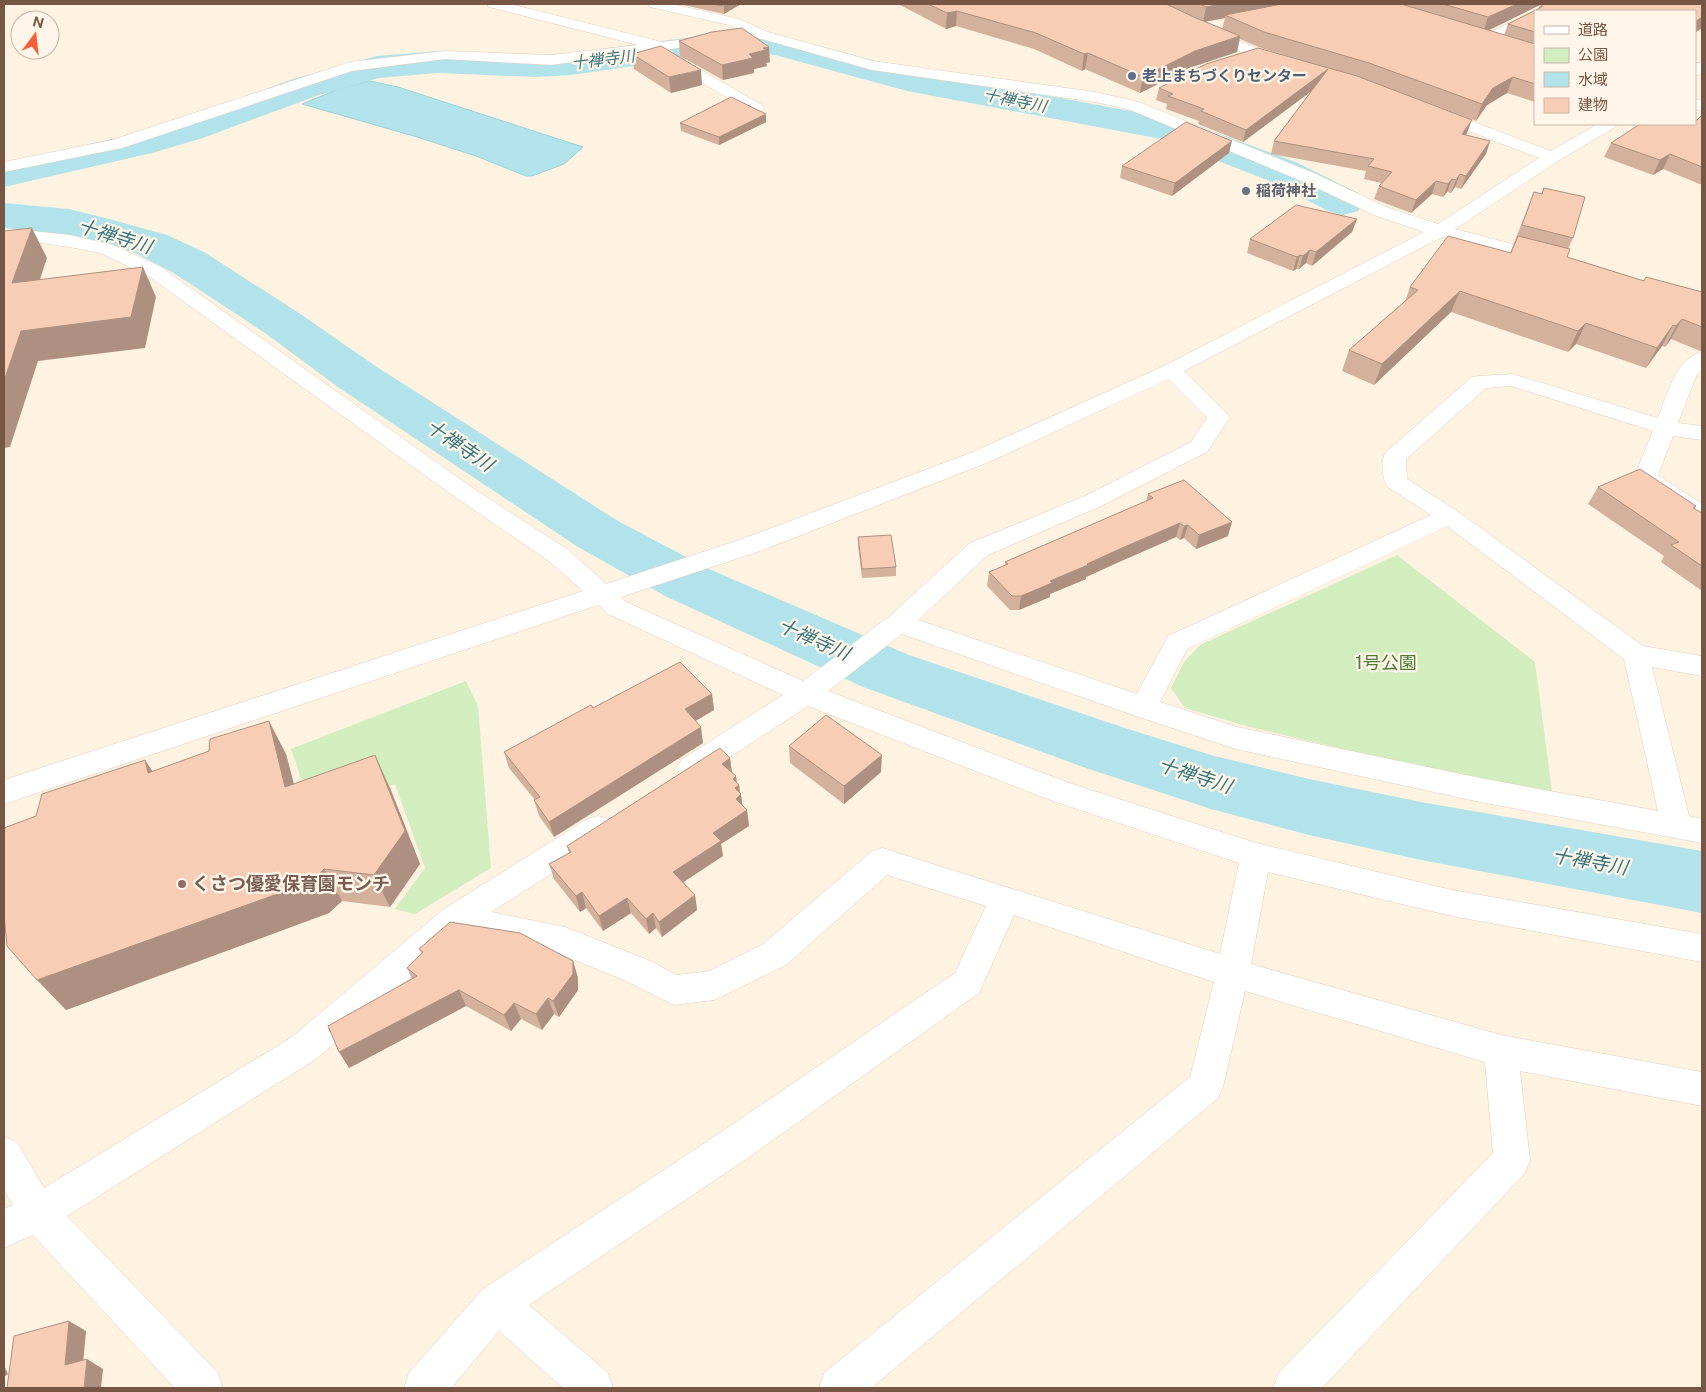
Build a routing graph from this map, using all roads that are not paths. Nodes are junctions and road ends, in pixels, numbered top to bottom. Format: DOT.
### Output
graph roads {
  1 [pos="494,4"];
  2 [pos="655,4"];
  3 [pos="1148,4"];
  4 [pos="1534,16"];
  5 [pos="1228,23"];
  6 [pos="1199,29"];
  7 [pos="764,34"];
  8 [pos="1467,35"];
  9 [pos="1485,40"];
  10 [pos="1501,46"];
  11 [pos="661,49"];
  12 [pos="1255,53"];
  13 [pos="1230,62"];
  14 [pos="1302,67"];
  15 [pos="756,108"];
  16 [pos="1423,108"];
  17 [pos="1606,125"];
  18 [pos="1552,157"];
  19 [pos="4,167"];
  20 [pos="1440,231"];
  21 [pos="4,233"];
  22 [pos="1562,262"];
  23 [pos="1702,358"];
  24 [pos="1171,370"];
  25 [pos="1666,428"];
  26 [pos="1702,433"];
  27 [pos="1702,515"];
  28 [pos="1449,516"];
  29 [pos="602,594"];
  30 [pos="889,629"];
  31 [pos="1636,654"];
  32 [pos="1702,666"];
  33 [pos="806,694"];
  34 [pos="1143,708"];
  35 [pos="663,786"];
  36 [pos="4,792"];
  37 [pos="621,813"];
  38 [pos="1689,828"];
  39 [pos="1256,856"];
  40 [pos="1005,899"];
  41 [pos="455,919"];
  42 [pos="1702,948"];
  43 [pos="1233,973"];
  44 [pos="1501,1051"];
  45 [pos="1702,1089"];
  46 [pos="4,1156"];
  47 [pos="38,1213"];
  48 [pos="4,1229"];
  49 [pos="497,1303"];
  50 [pos="203,1388"];
  51 [pos="424,1388"];
  52 [pos="593,1388"];
  53 [pos="839,1388"];
  54 [pos="1294,1388"];
  1 -- 11 [label="street"];
  2 -- 7 [label="street"];
  3 -- 6 [label="street"];
  4 -- 9 [label="street"];
  5 -- 6 [label="street"];
  6 -- 12 [label="street"];
  7 -- 11 [label="street"];
  7 -- 20 [label="street"];
  8 -- 9 [label="street"];
  9 -- 10 [label="street"];
  11 -- 15 [label="street"];
  11 -- 19 [label="street"];
  12 -- 13 [label="street"];
  12 -- 14 [label="street"];
  16 -- 18 [label="street"];
  17 -- 18 [label="street"];
  18 -- 20 [label="street"];
  20 -- 22 [label="street"];
  20 -- 24 [label="street"];
  21 -- 29 [label="street"];
  23 -- 25 [label="street"];
  24 -- 29 [label="street"];
  24 -- 30 [label="street"];
  25 -- 26 [label="street"];
  25 -- 27 [label="street"];
  25 -- 28 [label="street"];
  28 -- 31 [label="street"];
  28 -- 34 [label="street"];
  29 -- 33 [label="street"];
  29 -- 36 [label="street"];
  30 -- 33 [label="street"];
  30 -- 34 [label="street"];
  31 -- 32 [label="street"];
  31 -- 38 [label="street"];
  33 -- 35 [label="street"];
  33 -- 39 [label="street"];
  34 -- 38 [label="street"];
  37 -- 41 [label="street"];
  39 -- 42 [label="street"];
  39 -- 43 [label="street"];
  40 -- 41 [label="street"];
  40 -- 43 [label="street"];
  40 -- 49 [label="street"];
  41 -- 47 [label="street"];
  43 -- 44 [label="street"];
  43 -- 53 [label="street"];
  44 -- 45 [label="street"];
  44 -- 54 [label="street"];
  46 -- 47 [label="street"];
  47 -- 48 [label="street"];
  47 -- 50 [label="street"];
  49 -- 51 [label="street"];
  49 -- 52 [label="street"];
}
